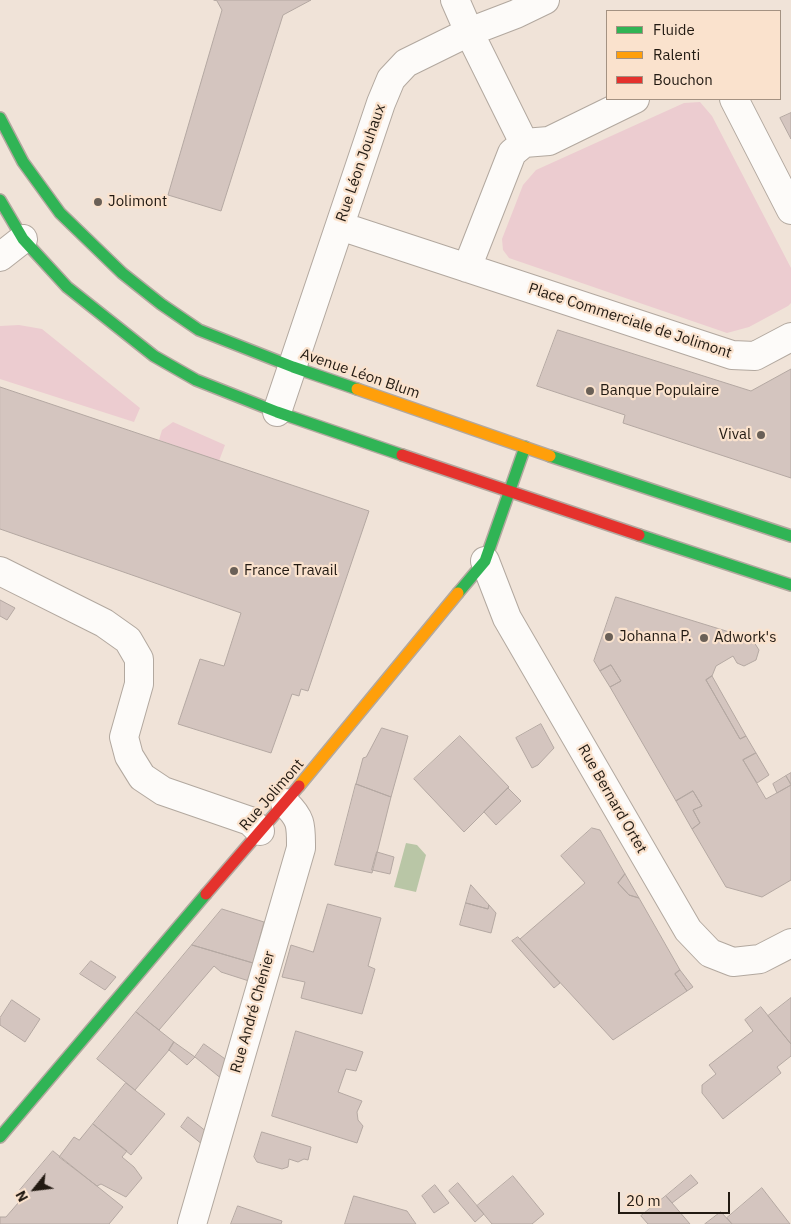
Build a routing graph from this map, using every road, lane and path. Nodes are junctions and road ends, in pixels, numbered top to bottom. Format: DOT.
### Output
graph roads {
  1 [pos="455,0"];
  2 [pos="545,0"];
  3 [pos="468,32"];
  4 [pos="633,100"];
  5 [pos="735,100"];
  6 [pos="0,118"];
  7 [pos="524,143"];
  8 [pos="0,200"];
  9 [pos="791,210"];
  10 [pos="340,226"];
  11 [pos="23,239"];
  12 [pos="0,257"];
  13 [pos="467,268"];
  14 [pos="791,337"];
  15 [pos="293,367"];
  16 [pos="277,412"];
  17 [pos="525,447"];
  18 [pos="510,492"];
  19 [pos="791,536"];
  20 [pos="485,561"];
  21 [pos="0,571"];
  22 [pos="791,585"];
  23 [pos="285,803"];
  24 [pos="260,831"];
  25 [pos="791,943"];
  26 [pos="0,1137"];
  27 [pos="192,1224"];
  1 -- 3 [label="street"];
  2 -- 3 [label="street, Rue Léon Jouhaux"];
  3 -- 7 [label="street"];
  3 -- 10 [label="street, Rue Léon Jouhaux"];
  4 -- 7 [label="street"];
  5 -- 9 [label="street"];
  6 -- 15 [label="main road, Avenue Léon Blum"];
  7 -- 13 [label="street"];
  8 -- 11 [label="main road"];
  10 -- 13 [label="street, Place Commerciale de Jolimont"];
  10 -- 15 [label="street, Rue Léon Jouhaux"];
  11 -- 12 [label="street"];
  11 -- 16 [label="main road"];
  13 -- 14 [label="street, Place Commerciale de Jolimont"];
  15 -- 16 [label="street, Rue Léon Jouhaux"];
  15 -- 17 [label="main road, Avenue Léon Blum"];
  16 -- 18 [label="main road"];
  17 -- 18 [label="main road, Rue Jolimont"];
  17 -- 19 [label="main road, Avenue Léon Blum"];
  18 -- 20 [label="main road, Rue Jolimont"];
  18 -- 22 [label="main road"];
  20 -- 23 [label="main road, Rue Jolimont"];
  20 -- 25 [label="street, Rue Bernard Ortet"];
  21 -- 24 [label="street"];
  23 -- 24 [label="main road, Rue Jolimont"];
  23 -- 27 [label="street, Rue André Chénier"];
  24 -- 26 [label="main road, Rue Jolimont"];
}
